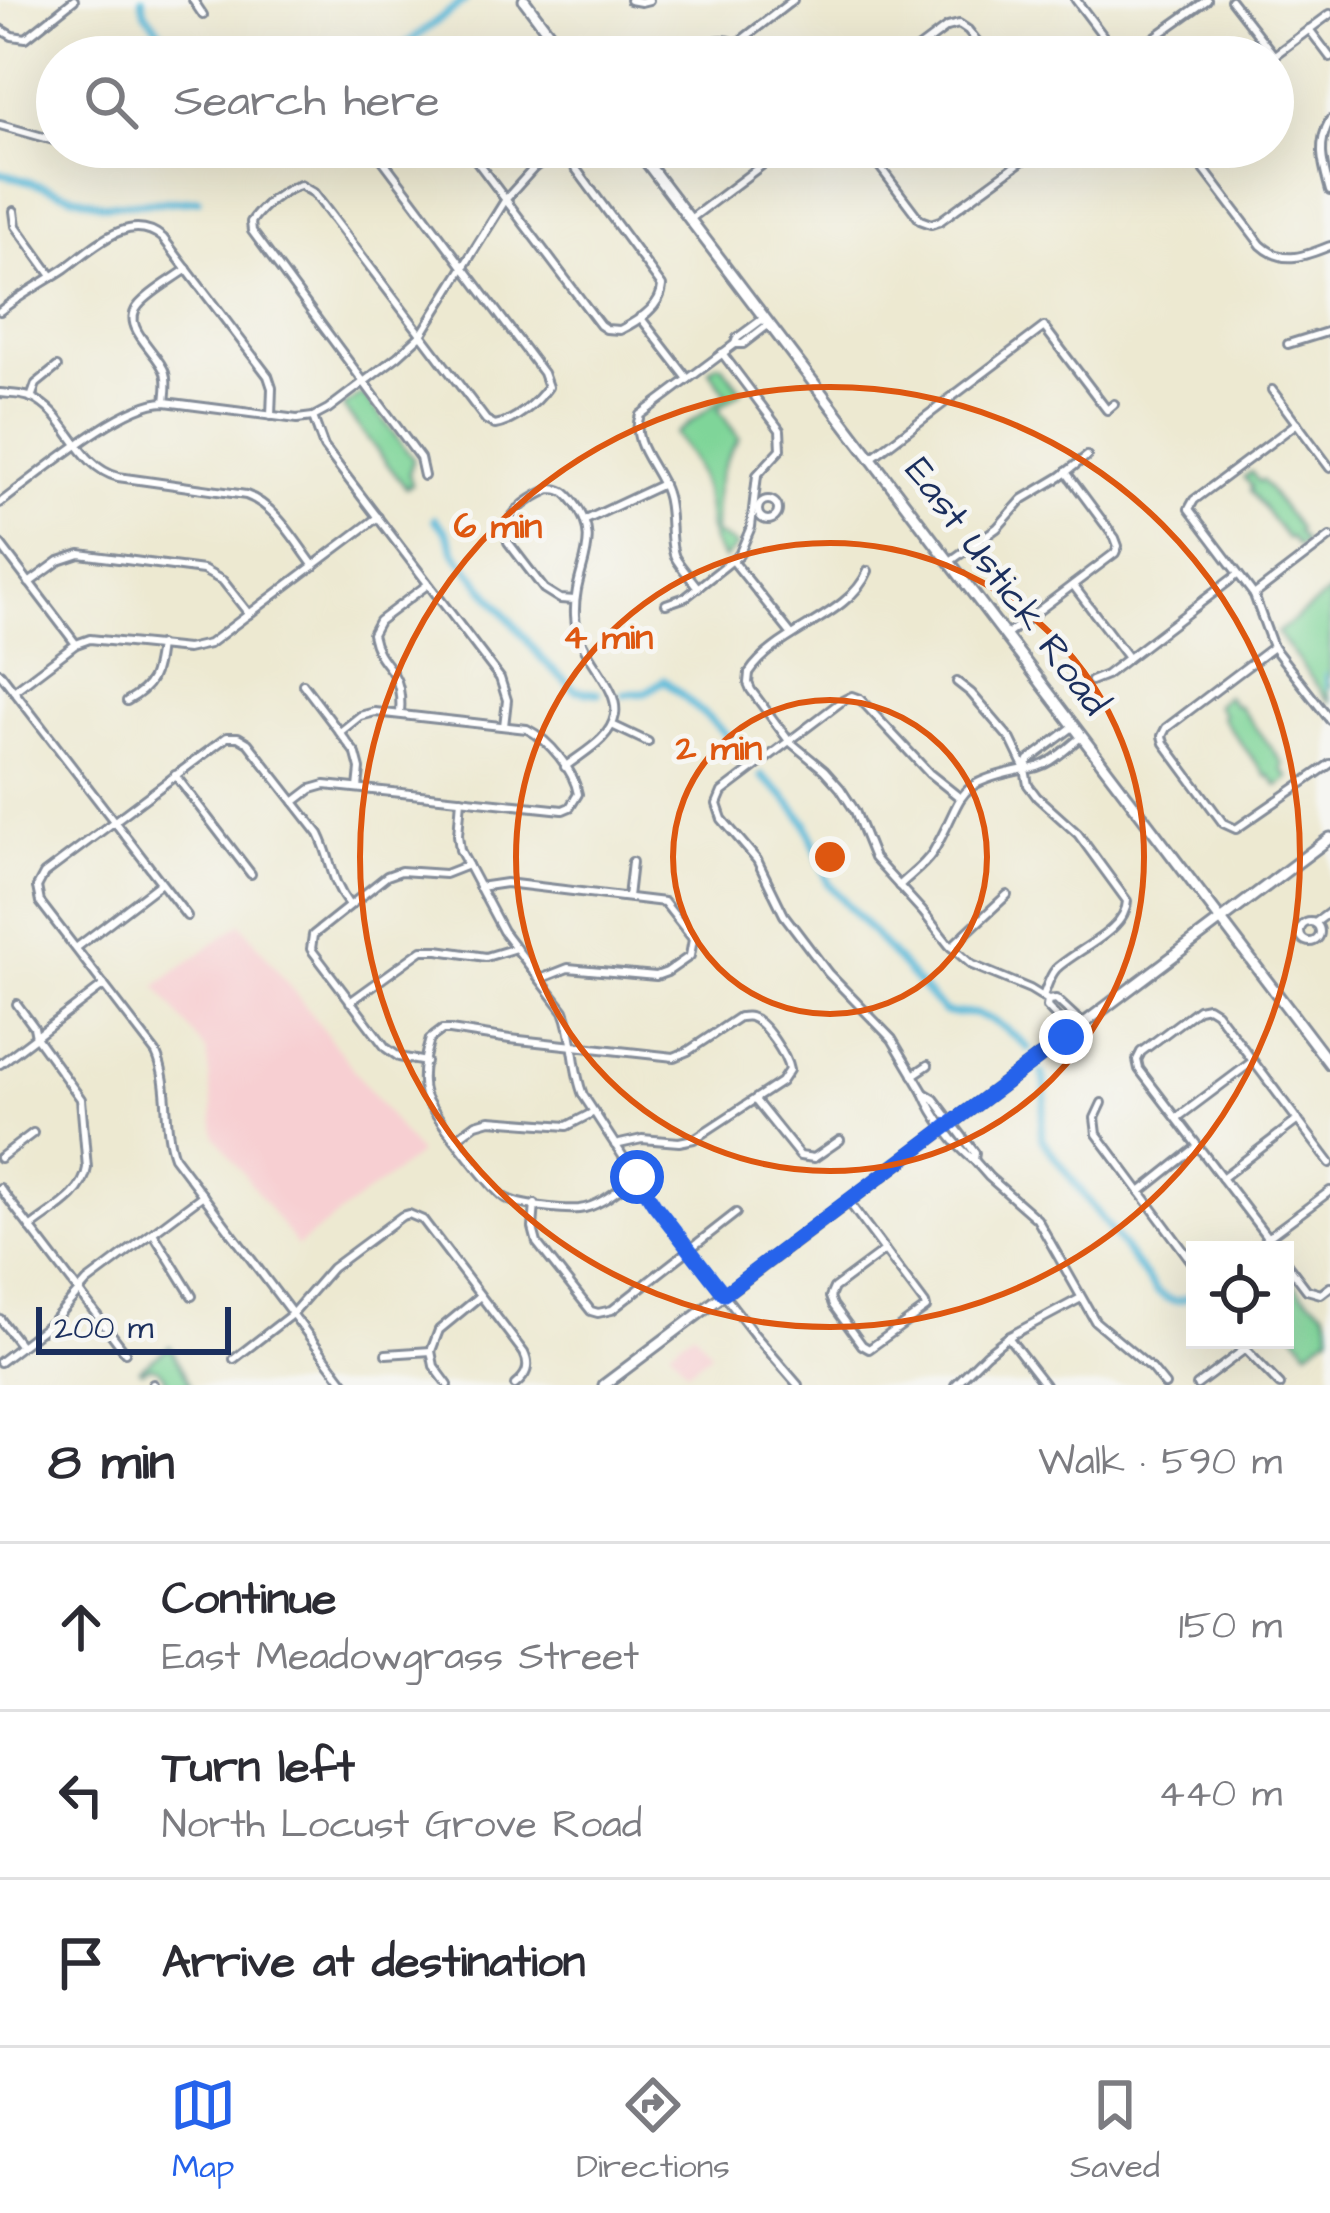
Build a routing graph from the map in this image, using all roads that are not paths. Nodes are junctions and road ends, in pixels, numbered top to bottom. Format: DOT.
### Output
graph roads {
  1 [pos="74,0"];
  2 [pos="194,0"];
  3 [pos="524,0"];
  4 [pos="649,0"];
  5 [pos="793,0"];
  6 [pos="1076,0"];
  7 [pos="1207,0"];
  8 [pos="1231,0"];
  9 [pos="632,1"];
  10 [pos="203,14"];
  11 [pos="1330,14"];
  12 [pos="0,29"];
  13 [pos="1309,29"];
  14 [pos="551,36"];
  15 [pos="745,36"];
  16 [pos="935,36"];
  17 [pos="973,36"];
  18 [pos="1106,36"];
  19 [pos="1154,36"];
  20 [pos="1258,36"];
  21 [pos="1294,40"];
  22 [pos="1330,57"];
  23 [pos="1330,120"];
  24 [pos="0,124"];
  25 [pos="36,135"];
  26 [pos="389,168"];
  27 [pos="482,168"];
  28 [pos="534,168"];
  29 [pos="576,168"];
  30 [pos="650,168"];
  31 [pos="758,168"];
  32 [pos="881,168"];
  33 [pos="1012,168"];
  34 [pos="1203,168"];
  35 [pos="1330,191"];
  36 [pos="506,199"];
  37 [pos="14,212"];
  38 [pos="689,220"];
  39 [pos="1330,246"];
  40 [pos="463,266"];
  41 [pos="187,269"];
  42 [pos="52,276"];
  43 [pos="0,310"];
  44 [pos="640,317"];
  45 [pos="766,321"];
  46 [pos="1330,331"];
  47 [pos="421,335"];
  48 [pos="1288,344"];
  49 [pos="722,353"];
  50 [pos="57,367"];
  51 [pos="688,379"];
  52 [pos="364,383"];
  53 [pos="1272,390"];
  54 [pos="0,393"];
  55 [pos="31,398"];
  56 [pos="165,402"];
  57 [pos="1114,404"];
  58 [pos="271,416"];
  59 [pos="313,417"];
  60 [pos="1297,423"];
  61 [pos="77,446"];
  62 [pos="1087,456"];
  63 [pos="870,459"];
  64 [pos="1330,468"];
  65 [pos="1066,472"];
  66 [pos="424,476"];
  67 [pos="663,484"];
  68 [pos="0,503"];
  69 [pos="378,517"];
  70 [pos="586,520"];
  71 [pos="1330,537"];
  72 [pos="0,544"];
  73 [pos="734,561"];
  74 [pos="949,562"];
  75 [pos="314,566"];
  76 [pos="868,571"];
  77 [pos="1238,575"];
  78 [pos="29,583"];
  79 [pos="427,585"];
  80 [pos="1073,585"];
  81 [pos="698,588"];
  82 [pos="1254,596"];
  83 [pos="574,600"];
  84 [pos="666,604"];
  85 [pos="250,614"];
  86 [pos="792,635"];
  87 [pos="1005,636"];
  88 [pos="76,644"];
  89 [pos="159,646"];
  90 [pos="1273,647"];
  91 [pos="1128,658"];
  92 [pos="735,672"];
  93 [pos="0,673"];
  94 [pos="749,673"];
  95 [pos="1091,681"];
  96 [pos="957,682"];
  97 [pos="303,683"];
  98 [pos="14,691"];
  99 [pos="127,701"];
  100 [pos="400,714"];
  101 [pos="1330,721"];
  102 [pos="612,725"];
  103 [pos="504,726"];
  104 [pos="1074,726"];
  105 [pos="340,732"];
  106 [pos="1082,736"];
  107 [pos="789,741"];
  108 [pos="648,742"];
  109 [pos="1330,764"];
  110 [pos="565,767"];
  111 [pos="1025,769"];
  112 [pos="175,776"];
  113 [pos="358,788"];
  114 [pos="958,797"];
  115 [pos="461,800"];
  116 [pos="294,802"];
  117 [pos="114,821"];
  118 [pos="1330,838"];
  119 [pos="632,862"];
  120 [pos="467,865"];
  121 [pos="251,874"];
  122 [pos="161,883"];
  123 [pos="898,886"];
  124 [pos="479,887"];
  125 [pos="1007,895"];
  126 [pos="628,897"];
  127 [pos="349,905"];
  128 [pos="1330,912"];
  129 [pos="187,916"];
  130 [pos="1222,921"];
  131 [pos="1315,923"];
  132 [pos="951,947"];
  133 [pos="76,948"];
  134 [pos="516,948"];
  135 [pos="540,979"];
  136 [pos="104,985"];
  137 [pos="1046,998"];
  138 [pos="350,1002"];
  139 [pos="17,1004"];
  140 [pos="1083,1024"];
  141 [pos="1072,1033"];
  142 [pos="35,1037"];
  143 [pos="572,1047"];
  144 [pos="1252,1061"];
  145 [pos="426,1062"];
  146 [pos="0,1064"];
  147 [pos="1330,1064"];
  148 [pos="928,1065"];
  149 [pos="913,1075"];
  150 [pos="755,1100"];
  151 [pos="1102,1103"];
  152 [pos="594,1112"];
  153 [pos="1177,1118"];
  154 [pos="1298,1120"];
  155 [pos="949,1125"];
  156 [pos="33,1133"];
  157 [pos="456,1139"];
  158 [pos="841,1140"];
  159 [pos="615,1145"];
  160 [pos="1198,1146"];
  161 [pos="0,1158"];
  162 [pos="1330,1163"];
  163 [pos="637,1177"];
  164 [pos="1222,1178"];
  165 [pos="0,1188"];
  166 [pos="1330,1191"];
  167 [pos="1140,1192"];
  168 [pos="203,1195"];
  169 [pos="848,1202"];
  170 [pos="535,1204"];
  171 [pos="736,1213"];
  172 [pos="30,1228"];
  173 [pos="153,1233"];
  174 [pos="1268,1238"];
  175 [pos="1270,1241"];
  176 [pos="885,1250"];
  177 [pos="690,1251"];
  178 [pos="1186,1254"];
  179 [pos="1294,1273"];
  180 [pos="1330,1287"];
  181 [pos="78,1290"];
  182 [pos="724,1294"];
  183 [pos="192,1296"];
  184 [pos="480,1297"];
  185 [pos="1081,1298"];
  186 [pos="292,1314"];
  187 [pos="0,1319"];
  188 [pos="1007,1337"];
  189 [pos="20,1346"];
  190 [pos="1245,1349"];
  191 [pos="431,1351"];
  192 [pos="125,1352"];
  193 [pos="386,1354"];
  194 [pos="234,1359"];
  195 [pos="0,1362"];
  196 [pos="346,1385"];
  197 [pos="448,1385"];
  198 [pos="514,1385"];
  199 [pos="604,1385"];
  200 [pos="797,1385"];
  201 [pos="956,1385"];
  202 [pos="1045,1385"];
  203 [pos="1165,1385"];
  204 [pos="1197,1385"];
  205 [pos="1280,1385"];
  1 -- 12 [label="street"];
  2 -- 10 [label="street"];
  3 -- 14 [label="main road"];
  4 -- 9 [label="street"];
  5 -- 15 [label="street"];
  6 -- 18 [label="street"];
  7 -- 19 [label="street"];
  8 -- 20 [label="street"];
  11 -- 13 [label="street"];
  13 -- 21 [label="street"];
  13 -- 22 [label="street"];
  16 -- 17 [label="street"];
  23 -- 35 [label="street"];
  24 -- 25 [label="street"];
  26 -- 40 [label="street"];
  27 -- 36 [label="street"];
  28 -- 36 [label="street"];
  29 -- 44 [label="street"];
  30 -- 38 [label="main road, East Ustick Road"];
  31 -- 38 [label="street"];
  32 -- 33 [label="street"];
  34 -- 39 [label="street"];
  36 -- 40 [label="street"];
  36 -- 44 [label="street"];
  37 -- 42 [label="street"];
  38 -- 45 [label="main road, East Ustick Road"];
  40 -- 47 [label="street"];
  40 -- 47 [label="street"];
  41 -- 42 [label="street"];
  41 -- 56 [label="street"];
  41 -- 58 [label="street"];
  42 -- 43 [label="street"];
  44 -- 51 [label="street"];
  45 -- 49 [label="street"];
  45 -- 63 [label="main road, East Ustick Road"];
  46 -- 48 [label="street"];
  47 -- 52 [label="street"];
  47 -- 52 [label="street"];
  49 -- 51 [label="street"];
  49 -- 73 [label="street"];
  50 -- 55 [label="street"];
  51 -- 67 [label="street"];
  52 -- 59 [label="street"];
  52 -- 66 [label="street"];
  53 -- 60 [label="street"];
  54 -- 55 [label="street"];
  55 -- 61 [label="street"];
  56 -- 58 [label="street"];
  56 -- 61 [label="street"];
  57 -- 63 [label="street"];
  58 -- 59 [label="street"];
  59 -- 69 [label="street"];
  60 -- 64 [label="street"];
  60 -- 77 [label="street"];
  61 -- 68 [label="street"];
  61 -- 75 [label="street"];
  62 -- 65 [label="street"];
  63 -- 74 [label="main road, East Ustick Road"];
  65 -- 74 [label="street"];
  65 -- 80 [label="street"];
  67 -- 70 [label="street"];
  67 -- 81 [label="street"];
  69 -- 75 [label="street"];
  69 -- 79 [label="street"];
  70 -- 83 [label="street"];
  70 -- 83 [label="street"];
  71 -- 82 [label="street"];
  72 -- 78 [label="street"];
  73 -- 81 [label="street"];
  73 -- 86 [label="street"];
  74 -- 87 [label="main road, East Ustick Road"];
  75 -- 85 [label="street"];
  76 -- 86 [label="street"];
  77 -- 82 [label="street"];
  77 -- 91 [label="street"];
  78 -- 85 [label="street"];
  78 -- 88 [label="street"];
  79 -- 100 [label="street"];
  79 -- 103 [label="street"];
  80 -- 87 [label="street"];
  80 -- 91 [label="street"];
  81 -- 84 [label="street"];
  82 -- 90 [label="street"];
  83 -- 102 [label="street"];
  85 -- 89 [label="street"];
  86 -- 94 [label="street"];
  87 -- 104 [label="main road, East Ustick Road"];
  88 -- 89 [label="street"];
  88 -- 98 [label="street"];
  89 -- 99 [label="street"];
  90 -- 101 [label="street"];
  90 -- 109 [label="street"];
  91 -- 95 [label="street"];
  92 -- 94 [label="street"];
  93 -- 98 [label="street"];
  94 -- 107 [label="street"];
  96 -- 111 [label="street"];
  97 -- 105 [label="street"];
  98 -- 117 [label="street"];
  100 -- 103 [label="street"];
  100 -- 105 [label="street"];
  102 -- 108 [label="street"];
  102 -- 110 [label="street"];
  103 -- 110 [label="street"];
  104 -- 106 [label="main road, East Ustick Road"];
  104 -- 111 [label="street"];
  105 -- 113 [label="street"];
  106 -- 111 [label="street"];
  106 -- 130 [label="main road, East Ustick Road"];
  107 -- 114 [label="street"];
  107 -- 123 [label="street"];
  107 -- 149 [label="street"];
  110 -- 115 [label="street"];
  111 -- 114 [label="street"];
  111 -- 137 [label="street"];
  112 -- 116 [label="street"];
  112 -- 117 [label="street"];
  112 -- 121 [label="street"];
  113 -- 115 [label="street"];
  113 -- 116 [label="street"];
  114 -- 123 [label="street"];
  115 -- 120 [label="street"];
  116 -- 127 [label="street"];
  117 -- 122 [label="street"];
  117 -- 133 [label="street"];
  118 -- 130 [label="main road"];
  119 -- 126 [label="street"];
  120 -- 124 [label="street"];
  120 -- 127 [label="street"];
  122 -- 129 [label="street"];
  122 -- 133 [label="street"];
  123 -- 132 [label="street"];
  124 -- 126 [label="street"];
  124 -- 134 [label="street"];
  125 -- 132 [label="street"];
  126 -- 135 [label="street"];
  127 -- 138 [label="street"];
  128 -- 131 [label="street"];
  130 -- 140 [label="main road"];
  130 -- 147 [label="main road, East Ustick Road"];
  132 -- 137 [label="street"];
  133 -- 136 [label="street"];
  134 -- 135 [label="street"];
  134 -- 138 [label="street"];
  135 -- 143 [label="street"];
  136 -- 142 [label="street"];
  136 -- 168 [label="street"];
  137 -- 140 [label="street"];
  137 -- 141 [label="street"];
  138 -- 145 [label="street"];
  139 -- 142 [label="street"];
  140 -- 141 [label="main road"];
  141 -- 155 [label="main road"];
  142 -- 146 [label="street"];
  142 -- 172 [label="street"];
  143 -- 145 [label="street"];
  143 -- 150 [label="street"];
  143 -- 152 [label="street"];
  144 -- 153 [label="street"];
  144 -- 153 [label="street"];
  144 -- 154 [label="street"];
  145 -- 157 [label="street"];
  148 -- 149 [label="street"];
  149 -- 155 [label="street"];
  150 -- 158 [label="street"];
  150 -- 159 [label="street"];
  151 -- 167 [label="street"];
  152 -- 157 [label="street"];
  152 -- 159 [label="street"];
  153 -- 160 [label="street"];
  154 -- 162 [label="street"];
  154 -- 164 [label="street"];
  155 -- 169 [label="main road"];
  155 -- 185 [label="street"];
  156 -- 161 [label="street"];
  157 -- 170 [label="street"];
  159 -- 163 [label="street"];
  160 -- 164 [label="street"];
  160 -- 167 [label="street"];
  163 -- 170 [label="street"];
  163 -- 177 [label="street"];
  164 -- 174 [label="street"];
  165 -- 172 [label="street"];
  166 -- 174 [label="street"];
  167 -- 178 [label="street"];
  168 -- 173 [label="street"];
  168 -- 186 [label="street"];
  169 -- 176 [label="street"];
  169 -- 182 [label="main road"];
  170 -- 177 [label="street"];
  171 -- 177 [label="street"];
  172 -- 181 [label="street"];
  173 -- 181 [label="street"];
  173 -- 183 [label="street"];
  174 -- 175 [label="street"];
  176 -- 176 [label="street"];
  177 -- 182 [label="street"];
  179 -- 180 [label="street"];
  181 -- 189 [label="street"];
  181 -- 192 [label="street"];
  182 -- 199 [label="main road"];
  182 -- 200 [label="street"];
  184 -- 186 [label="street"];
  184 -- 191 [label="street"];
  184 -- 198 [label="street"];
  185 -- 188 [label="street"];
  185 -- 203 [label="street"];
  186 -- 194 [label="street"];
  186 -- 196 [label="street"];
  187 -- 189 [label="street"];
  188 -- 201 [label="street"];
  188 -- 202 [label="street"];
  189 -- 195 [label="street"];
  190 -- 204 [label="street"];
  190 -- 205 [label="street"];
  191 -- 193 [label="street"];
  191 -- 197 [label="street"];
}
